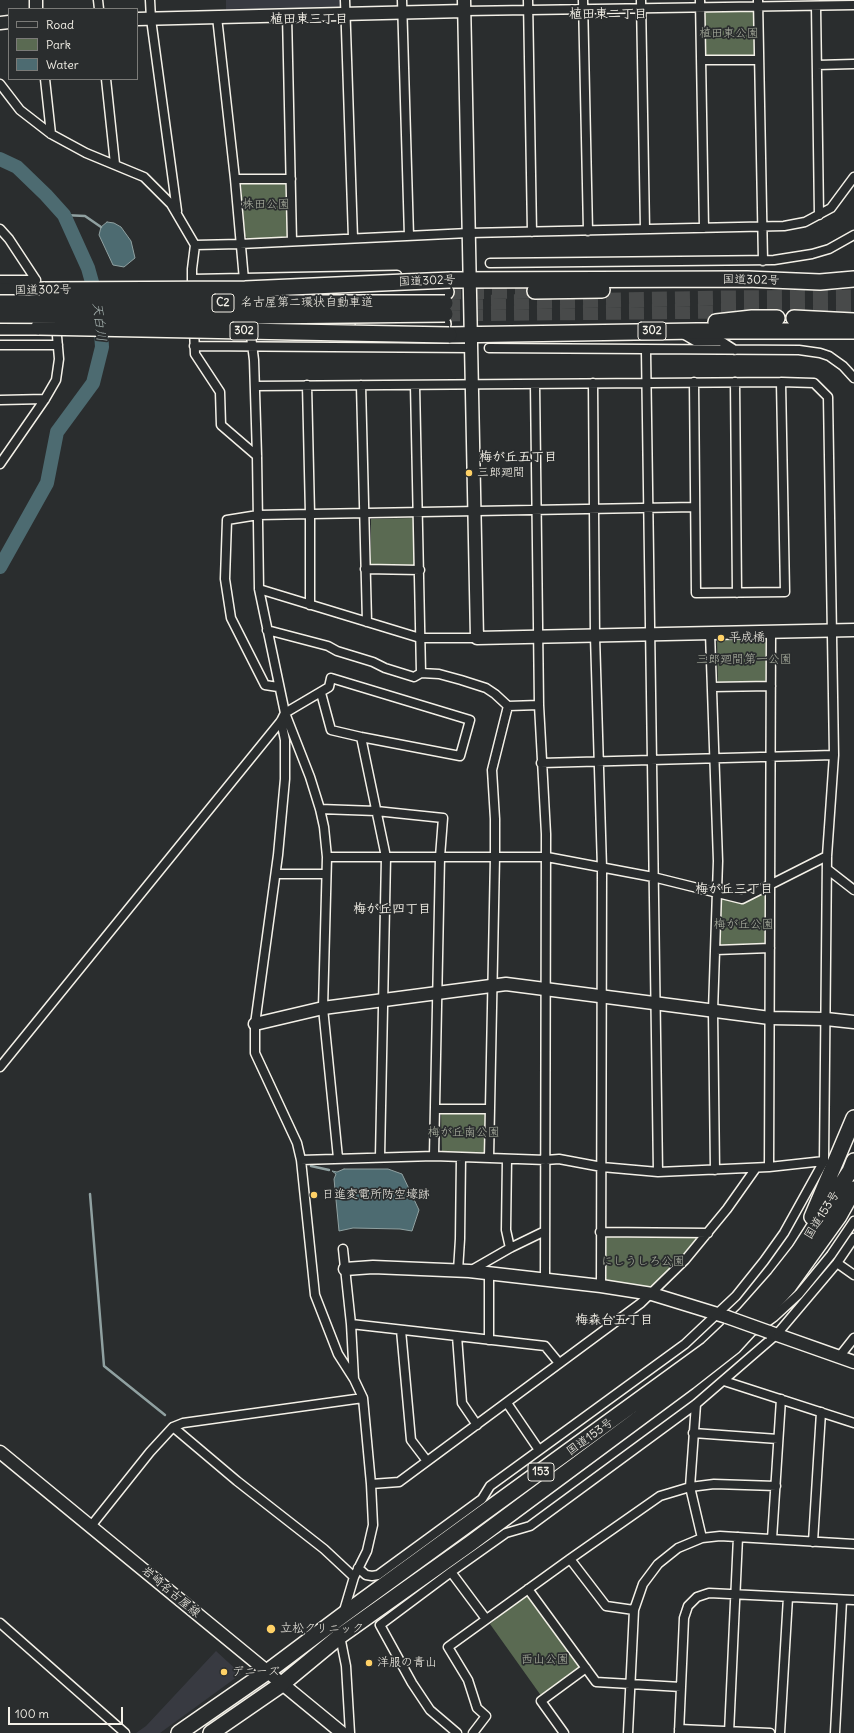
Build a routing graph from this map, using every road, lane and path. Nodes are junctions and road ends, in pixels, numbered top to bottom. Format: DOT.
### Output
graph roads {
  1 [pos="150,0"];
  2 [pos="345,0"];
  3 [pos="402,0"];
  4 [pos="528,0"];
  5 [pos="583,0"];
  6 [pos="642,0"];
  7 [pos="758,3"];
  8 [pos="700,4"];
  9 [pos="854,5"];
  10 [pos="464,6"];
  11 [pos="816,6"];
  12 [pos="583,9"];
  13 [pos="642,9"];
  14 [pos="528,10"];
  15 [pos="402,13"];
  16 [pos="345,14"];
  17 [pos="287,16"];
  18 [pos="217,17"];
  19 [pos="138,19"];
  20 [pos="151,19"];
  21 [pos="701,60"];
  22 [pos="759,60"];
  23 [pos="854,64"];
  24 [pos="817,65"];
  25 [pos="44,80"];
  26 [pos="106,80"];
  27 [pos="0,84"];
  28 [pos="51,134"];
  29 [pos="115,164"];
  30 [pos="854,177"];
  31 [pos="290,179"];
  32 [pos="235,180"];
  33 [pos="177,212"];
  34 [pos="819,216"];
  35 [pos="763,227"];
  36 [pos="704,228"];
  37 [pos="646,229"];
  38 [pos="0,230"];
  39 [pos="588,231"];
  40 [pos="532,232"];
  41 [pos="469,233"];
  42 [pos="854,234"];
  43 [pos="409,236"];
  44 [pos="353,238"];
  45 [pos="292,241"];
  46 [pos="240,244"];
  47 [pos="195,245"];
  48 [pos="763,261"];
  49 [pos="490,263"];
  50 [pos="470,277"];
  51 [pos="244,278"];
  52 [pos="192,279"];
  53 [pos="854,279"];
  54 [pos="0,280"];
  55 [pos="722,280"];
  56 [pos="820,282"];
  57 [pos="41,285"];
  58 [pos="854,286"];
  59 [pos="535,290"];
  60 [pos="0,291"];
  61 [pos="0,303"];
  62 [pos="446,308"];
  63 [pos="0,315"];
  64 [pos="854,321"];
  65 [pos="537,323"];
  66 [pos="0,327"];
  67 [pos="679,331"];
  68 [pos="854,331"];
  69 [pos="57,336"];
  70 [pos="471,341"];
  71 [pos="0,345"];
  72 [pos="252,345"];
  73 [pos="58,346"];
  74 [pos="194,346"];
  75 [pos="489,348"];
  76 [pos="646,350"];
  77 [pos="736,351"];
  78 [pos="854,378"];
  79 [pos="694,382"];
  80 [pos="735,382"];
  81 [pos="781,382"];
  82 [pos="593,383"];
  83 [pos="646,383"];
  84 [pos="472,384"];
  85 [pos="535,384"];
  86 [pos="307,385"];
  87 [pos="361,385"];
  88 [pos="416,385"];
  89 [pos="255,386"];
  90 [pos="45,399"];
  91 [pos="0,400"];
  92 [pos="257,456"];
  93 [pos="0,464"];
  94 [pos="695,507"];
  95 [pos="648,508"];
  96 [pos="594,509"];
  97 [pos="536,510"];
  98 [pos="475,511"];
  99 [pos="418,512"];
  100 [pos="365,513"];
  101 [pos="310,514"];
  102 [pos="258,515"];
  103 [pos="365,569"];
  104 [pos="420,570"];
  105 [pos="259,588"];
  106 [pos="737,593"];
  107 [pos="310,605"];
  108 [pos="367,622"];
  109 [pos="267,630"];
  110 [pos="833,630"];
  111 [pos="854,630"];
  112 [pos="772,632"];
  113 [pos="710,634"];
  114 [pos="650,635"];
  115 [pos="595,636"];
  116 [pos="538,637"];
  117 [pos="420,638"];
  118 [pos="477,638"];
  119 [pos="421,673"];
  120 [pos="771,686"];
  121 [pos="278,687"];
  122 [pos="712,687"];
  123 [pos="321,693"];
  124 [pos="539,705"];
  125 [pos="508,706"];
  126 [pos="285,713"];
  127 [pos="281,721"];
  128 [pos="361,737"];
  129 [pos="834,755"];
  130 [pos="771,757"];
  131 [pos="714,758"];
  132 [pos="652,760"];
  133 [pos="598,761"];
  134 [pos="541,763"];
  135 [pos="320,809"];
  136 [pos="376,811"];
  137 [pos="827,856"];
  138 [pos="327,857"];
  139 [pos="386,857"];
  140 [pos="440,857"];
  141 [pos="495,857"];
  142 [pos="547,857"];
  143 [pos="602,868"];
  144 [pos="827,869"];
  145 [pos="276,874"];
  146 [pos="326,874"];
  147 [pos="654,877"];
  148 [pos="770,884"];
  149 [pos="854,890"];
  150 [pos="718,893"];
  151 [pos="770,948"];
  152 [pos="716,950"];
  153 [pos="492,985"];
  154 [pos="546,989"];
  155 [pos="438,993"];
  156 [pos="603,997"];
  157 [pos="383,1001"];
  158 [pos="655,1004"];
  159 [pos="323,1008"];
  160 [pos="713,1011"];
  161 [pos="770,1018"];
  162 [pos="826,1019"];
  163 [pos="854,1022"];
  164 [pos="255,1024"];
  165 [pos="0,1067"];
  166 [pos="436,1109"];
  167 [pos="490,1109"];
  168 [pos="854,1118"];
  169 [pos="434,1156"];
  170 [pos="380,1157"];
  171 [pos="461,1157"];
  172 [pos="338,1158"];
  173 [pos="489,1158"];
  174 [pos="507,1159"];
  175 [pos="301,1160"];
  176 [pos="546,1160"];
  177 [pos="824,1161"];
  178 [pos="854,1161"];
  179 [pos="602,1167"];
  180 [pos="769,1167"];
  181 [pos="756,1168"];
  182 [pos="714,1170"];
  183 [pos="658,1172"];
  184 [pos="854,1189"];
  185 [pos="854,1221"];
  186 [pos="546,1231"];
  187 [pos="600,1232"];
  188 [pos="708,1233"];
  189 [pos="854,1238"];
  190 [pos="510,1248"];
  191 [pos="343,1249"];
  192 [pos="799,1251"];
  193 [pos="837,1263"];
  194 [pos="345,1269"];
  195 [pos="464,1271"];
  196 [pos="489,1274"];
  197 [pos="854,1274"];
  198 [pos="545,1280"];
  199 [pos="601,1286"];
  200 [pos="652,1294"];
  201 [pos="722,1316"];
  202 [pos="351,1324"];
  203 [pos="401,1330"];
  204 [pos="773,1333"];
  205 [pos="457,1336"];
  206 [pos="854,1338"];
  207 [pos="489,1340"];
  208 [pos="734,1346"];
  209 [pos="839,1357"];
  210 [pos="854,1362"];
  211 [pos="559,1364"];
  212 [pos="354,1379"];
  213 [pos="724,1381"];
  214 [pos="363,1398"];
  215 [pos="781,1399"];
  216 [pos="506,1403"];
  217 [pos="696,1404"];
  218 [pos="821,1412"];
  219 [pos="854,1423"];
  220 [pos="477,1425"];
  221 [pos="173,1427"];
  222 [pos="694,1433"];
  223 [pos="778,1439"];
  224 [pos="539,1450"];
  225 [pos="0,1452"];
  226 [pos="427,1461"];
  227 [pos="371,1484"];
  228 [pos="776,1486"];
  229 [pos="690,1487"];
  230 [pos="462,1522"];
  231 [pos="91,1526"];
  232 [pos="738,1537"];
  233 [pos="702,1538"];
  234 [pos="772,1539"];
  235 [pos="813,1542"];
  236 [pos="854,1544"];
  237 [pos="477,1546"];
  238 [pos="570,1559"];
  239 [pos="358,1568"];
  240 [pos="451,1572"];
  241 [pos="354,1577"];
  242 [pos="528,1589"];
  243 [pos="736,1595"];
  244 [pos="788,1597"];
  245 [pos="842,1600"];
  246 [pos="854,1600"];
  247 [pos="634,1610"];
  248 [pos="343,1615"];
  249 [pos="486,1619"];
  250 [pos="0,1623"];
  251 [pos="340,1636"];
  252 [pos="586,1668"];
  253 [pos="267,1672"];
  254 [pos="282,1684"];
  255 [pos="630,1685"];
  256 [pos="681,1687"];
  257 [pos="679,1731"];
  258 [pos="729,1732"];
  259 [pos="125,1733"];
  260 [pos="179,1733"];
  261 [pos="211,1733"];
  262 [pos="342,1733"];
  263 [pos="350,1733"];
  264 [pos="456,1733"];
  265 [pos="473,1733"];
  266 [pos="564,1733"];
  267 [pos="628,1733"];
  268 [pos="770,1733"];
  269 [pos="780,1733"];
  270 [pos="835,1733"];
  1 -- 20 [label="street"];
  2 -- 16 [label="street"];
  3 -- 15 [label="street"];
  4 -- 14 [label="street"];
  5 -- 12 [label="street"];
  6 -- 13 [label="street"];
  7 -- 8 [label="street"];
  7 -- 11 [label="street"];
  7 -- 22 [label="street"];
  8 -- 13 [label="street"];
  8 -- 21 [label="street"];
  9 -- 11 [label="street"];
  10 -- 14 [label="street"];
  10 -- 15 [label="street"];
  10 -- 41 [label="street"];
  11 -- 24 [label="street"];
  12 -- 13 [label="street"];
  12 -- 14 [label="street"];
  12 -- 39 [label="street"];
  13 -- 37 [label="street"];
  14 -- 40 [label="street"];
  15 -- 16 [label="street"];
  15 -- 43 [label="street"];
  16 -- 17 [label="street"];
  16 -- 44 [label="street"];
  17 -- 18 [label="street"];
  17 -- 31 [label="street"];
  18 -- 20 [label="street"];
  18 -- 32 [label="street"];
  19 -- 20 [label="street"];
  20 -- 33 [label="street"];
  21 -- 22 [label="street"];
  21 -- 36 [label="street"];
  22 -- 35 [label="street"];
  23 -- 24 [label="street"];
  24 -- 34 [label="street"];
  25 -- 28 [label="street"];
  26 -- 29 [label="street"];
  27 -- 28 [label="street"];
  28 -- 29 [label="street"];
  29 -- 33 [label="street"];
  30 -- 34 [label="street"];
  31 -- 32 [label="street"];
  31 -- 45 [label="street"];
  32 -- 46 [label="street"];
  33 -- 47 [label="street"];
  34 -- 35 [label="street"];
  35 -- 36 [label="street"];
  35 -- 48 [label="street"];
  36 -- 37 [label="street"];
  37 -- 39 [label="street"];
  38 -- 57 [label="street"];
  39 -- 40 [label="street"];
  40 -- 41 [label="street"];
  41 -- 43 [label="street"];
  41 -- 50 [label="street"];
  42 -- 48 [label="street"];
  43 -- 44 [label="street"];
  44 -- 45 [label="street"];
  45 -- 46 [label="street"];
  46 -- 47 [label="street"];
  46 -- 51 [label="street"];
  47 -- 52 [label="street"];
  48 -- 49 [label="street"];
  50 -- 51 [label="street"];
  50 -- 55 [label="highway, 国道302号 / 302"];
  50 -- 62 [label="highway, 国道302号 / 302"];
  50 -- 70 [label="street"];
  51 -- 52 [label="street"];
  51 -- 72 [label="street"];
  52 -- 74 [label="street"];
  53 -- 56 [label="highway, 国道302号 / 302"];
  54 -- 57 [label="street"];
  55 -- 56 [label="highway, 国道302号 / 302"];
  55 -- 59 [label="highway"];
  56 -- 58 [label="highway, 302"];
  57 -- 60 [label="highway, 国道302号 / 302"];
  57 -- 62 [label="highway, 国道302号 / 302, bridge"];
  61 -- 62 [label="highway, 名古屋第二環状自動車道 / C2, bridge"];
  62 -- 63 [label="highway, 名古屋第二環状自動車道 / C2, bridge"];
  62 -- 66 [label="highway, 国道302号 / 302, bridge"];
  62 -- 70 [label="highway, 国道302号 / 302"];
  64 -- 65 [label="highway"];
  67 -- 68 [label="highway, 国道302号 / 302"];
  67 -- 70 [label="highway, 国道302号 / 302"];
  67 -- 77 [label="street"];
  69 -- 73 [label="street"];
  70 -- 72 [label="street"];
  70 -- 84 [label="street"];
  71 -- 73 [label="street"];
  72 -- 74 [label="street"];
  72 -- 89 [label="street"];
  73 -- 90 [label="street"];
  74 -- 92 [label="street"];
  75 -- 76 [label="street"];
  76 -- 77 [label="street"];
  76 -- 83 [label="street"];
  77 -- 78 [label="street"];
  79 -- 80 [label="street"];
  79 -- 83 [label="street"];
  79 -- 94 [label="street"];
  80 -- 81 [label="street"];
  80 -- 106 [label="street"];
  81 -- 106 [label="street"];
  81 -- 110 [label="street"];
  82 -- 83 [label="street"];
  82 -- 85 [label="street"];
  82 -- 96 [label="street"];
  83 -- 95 [label="street"];
  84 -- 85 [label="street"];
  84 -- 88 [label="street"];
  84 -- 98 [label="street"];
  85 -- 97 [label="street"];
  86 -- 87 [label="street"];
  86 -- 89 [label="street"];
  86 -- 101 [label="street"];
  87 -- 88 [label="street"];
  87 -- 100 [label="street"];
  88 -- 99 [label="street"];
  89 -- 92 [label="street"];
  90 -- 91 [label="street"];
  90 -- 93 [label="street"];
  92 -- 102 [label="street"];
  94 -- 95 [label="street"];
  94 -- 106 [label="street"];
  95 -- 96 [label="street"];
  95 -- 114 [label="street"];
  96 -- 97 [label="street"];
  96 -- 115 [label="street"];
  97 -- 98 [label="street"];
  97 -- 116 [label="street"];
  98 -- 99 [label="street"];
  98 -- 118 [label="street"];
  99 -- 100 [label="street"];
  99 -- 104 [label="street"];
  100 -- 101 [label="street"];
  100 -- 103 [label="street"];
  101 -- 102 [label="street"];
  101 -- 107 [label="street"];
  102 -- 105 [label="street"];
  102 -- 121 [label="street"];
  103 -- 104 [label="street"];
  103 -- 108 [label="street"];
  104 -- 117 [label="street"];
  105 -- 107 [label="street"];
  105 -- 109 [label="street"];
  107 -- 108 [label="street"];
  108 -- 117 [label="street"];
  109 -- 119 [label="street"];
  109 -- 121 [label="street"];
  110 -- 111 [label="street"];
  110 -- 112 [label="street"];
  110 -- 129 [label="street"];
  112 -- 113 [label="street"];
  112 -- 120 [label="street"];
  113 -- 114 [label="street"];
  113 -- 122 [label="street"];
  114 -- 115 [label="street"];
  114 -- 132 [label="street"];
  115 -- 116 [label="street"];
  115 -- 133 [label="street"];
  116 -- 118 [label="street"];
  116 -- 124 [label="street"];
  117 -- 118 [label="street"];
  117 -- 119 [label="street"];
  119 -- 125 [label="street"];
  120 -- 122 [label="street"];
  120 -- 130 [label="street"];
  121 -- 126 [label="street"];
  122 -- 131 [label="street"];
  123 -- 126 [label="street"];
  123 -- 128 [label="street"];
  123 -- 128 [label="street"];
  124 -- 125 [label="street"];
  124 -- 134 [label="street"];
  125 -- 141 [label="street"];
  126 -- 127 [label="street"];
  126 -- 135 [label="street"];
  127 -- 145 [label="street"];
  127 -- 165 [label="street"];
  128 -- 136 [label="street"];
  129 -- 130 [label="street"];
  129 -- 137 [label="street"];
  130 -- 131 [label="street"];
  130 -- 148 [label="street"];
  131 -- 132 [label="street"];
  131 -- 150 [label="street"];
  132 -- 133 [label="street"];
  132 -- 147 [label="street"];
  133 -- 134 [label="street"];
  133 -- 143 [label="street"];
  134 -- 142 [label="street"];
  135 -- 136 [label="street"];
  135 -- 138 [label="street"];
  136 -- 139 [label="street"];
  136 -- 140 [label="street"];
  137 -- 144 [label="street"];
  137 -- 148 [label="street"];
  138 -- 139 [label="street"];
  138 -- 146 [label="street"];
  139 -- 140 [label="street"];
  139 -- 157 [label="street"];
  140 -- 141 [label="street"];
  140 -- 155 [label="street"];
  141 -- 142 [label="street"];
  141 -- 153 [label="street"];
  142 -- 143 [label="street"];
  142 -- 154 [label="street"];
  143 -- 147 [label="street"];
  143 -- 156 [label="street"];
  144 -- 149 [label="street"];
  144 -- 162 [label="street"];
  145 -- 146 [label="street"];
  145 -- 164 [label="street"];
  146 -- 159 [label="street"];
  147 -- 150 [label="street"];
  147 -- 158 [label="street"];
  148 -- 150 [label="street"];
  148 -- 151 [label="street"];
  150 -- 152 [label="street"];
  151 -- 152 [label="street"];
  151 -- 161 [label="street"];
  152 -- 160 [label="street"];
  153 -- 154 [label="street"];
  153 -- 155 [label="street"];
  153 -- 167 [label="street"];
  154 -- 156 [label="street"];
  154 -- 176 [label="street"];
  155 -- 157 [label="street"];
  155 -- 166 [label="street"];
  156 -- 158 [label="street"];
  156 -- 179 [label="street"];
  157 -- 159 [label="street"];
  157 -- 170 [label="street"];
  158 -- 160 [label="street"];
  158 -- 183 [label="street"];
  159 -- 164 [label="street"];
  159 -- 172 [label="street"];
  160 -- 161 [label="street"];
  160 -- 182 [label="street"];
  161 -- 162 [label="street"];
  161 -- 180 [label="street"];
  162 -- 163 [label="street"];
  162 -- 177 [label="street"];
  164 -- 175 [label="street"];
  166 -- 167 [label="street"];
  166 -- 169 [label="street"];
  167 -- 173 [label="street"];
  168 -- 192 [label="highway"];
  169 -- 170 [label="street"];
  169 -- 171 [label="street"];
  170 -- 172 [label="street"];
  171 -- 173 [label="street"];
  171 -- 195 [label="street"];
  172 -- 175 [label="street"];
  173 -- 174 [label="street"];
  174 -- 176 [label="street"];
  174 -- 190 [label="street"];
  175 -- 212 [label="street"];
  176 -- 179 [label="street"];
  176 -- 186 [label="street"];
  177 -- 180 [label="street"];
  177 -- 201 [label="street"];
  178 -- 192 [label="highway, 国道153号 / 153"];
  179 -- 183 [label="street"];
  179 -- 187 [label="street"];
  180 -- 181 [label="street"];
  181 -- 182 [label="street"];
  181 -- 188 [label="street"];
  182 -- 183 [label="street"];
  184 -- 208 [label="highway, 国道153号 / 153"];
  185 -- 208 [label="street"];
  186 -- 190 [label="street"];
  186 -- 198 [label="street"];
  187 -- 188 [label="street"];
  187 -- 199 [label="street"];
  188 -- 200 [label="street"];
  189 -- 193 [label="street"];
  190 -- 195 [label="street"];
  191 -- 194 [label="street"];
  192 -- 230 [label="highway, 国道153号 / 153"];
  193 -- 197 [label="street"];
  193 -- 204 [label="street"];
  194 -- 195 [label="street"];
  194 -- 202 [label="street"];
  195 -- 196 [label="street"];
  196 -- 198 [label="street"];
  196 -- 207 [label="street"];
  198 -- 199 [label="street"];
  199 -- 200 [label="street"];
  200 -- 201 [label="street"];
  200 -- 211 [label="street"];
  201 -- 204 [label="street, bridge"];
  201 -- 224 [label="street"];
  202 -- 203 [label="street"];
  202 -- 212 [label="street"];
  203 -- 205 [label="street"];
  203 -- 226 [label="street"];
  204 -- 209 [label="street"];
  204 -- 213 [label="street"];
  205 -- 207 [label="street"];
  205 -- 220 [label="street"];
  206 -- 209 [label="street"];
  207 -- 211 [label="street"];
  208 -- 237 [label="highway, 国道153号 / 153"];
  209 -- 210 [label="street"];
  211 -- 216 [label="street"];
  212 -- 214 [label="street"];
  213 -- 215 [label="street"];
  213 -- 217 [label="street"];
  214 -- 221 [label="street"];
  214 -- 227 [label="street"];
  215 -- 218 [label="street"];
  215 -- 223 [label="street"];
  216 -- 220 [label="street"];
  216 -- 224 [label="street"];
  217 -- 222 [label="street"];
  217 -- 237 [label="street"];
  218 -- 219 [label="street"];
  218 -- 235 [label="street"];
  220 -- 226 [label="street"];
  221 -- 231 [label="street"];
  221 -- 241 [label="street"];
  222 -- 223 [label="street"];
  222 -- 229 [label="street"];
  223 -- 228 [label="street"];
  224 -- 230 [label="street"];
  225 -- 231 [label="street, 岩崎名古屋線"];
  226 -- 227 [label="street"];
  227 -- 239 [label="street"];
  228 -- 229 [label="street"];
  228 -- 234 [label="street"];
  229 -- 233 [label="street"];
  229 -- 238 [label="street"];
  230 -- 239 [label="street"];
  230 -- 248 [label="highway, 国道153号 / 153"];
  231 -- 253 [label="street, 岩崎名古屋線"];
  232 -- 233 [label="street"];
  232 -- 234 [label="street"];
  232 -- 243 [label="street"];
  233 -- 247 [label="street"];
  234 -- 235 [label="street"];
  235 -- 236 [label="street"];
  237 -- 240 [label="street"];
  237 -- 251 [label="highway, 国道153号 / 153"];
  238 -- 242 [label="street"];
  238 -- 247 [label="street"];
  239 -- 241 [label="street"];
  240 -- 249 [label="street"];
  240 -- 264 [label="street"];
  241 -- 248 [label="street"];
  242 -- 249 [label="street"];
  242 -- 252 [label="street"];
  243 -- 244 [label="street"];
  243 -- 256 [label="street"];
  243 -- 258 [label="street"];
  244 -- 245 [label="street"];
  244 -- 269 [label="street"];
  245 -- 246 [label="street"];
  245 -- 270 [label="street"];
  247 -- 255 [label="street"];
  248 -- 253 [label="highway, 国道153号 / 153"];
  249 -- 265 [label="street"];
  250 -- 259 [label="street"];
  251 -- 254 [label="highway, 国道153号 / 153"];
  251 -- 263 [label="street"];
  252 -- 255 [label="street"];
  252 -- 266 [label="street"];
  253 -- 254 [label="street, 岩崎名古屋線"];
  253 -- 260 [label="highway, 国道153号 / 153"];
  254 -- 261 [label="highway, 国道153号 / 153"];
  254 -- 262 [label="street, 岩崎名古屋線"];
  255 -- 256 [label="street"];
  255 -- 267 [label="street"];
  256 -- 257 [label="street"];
  257 -- 258 [label="street"];
  258 -- 268 [label="street"];
}
